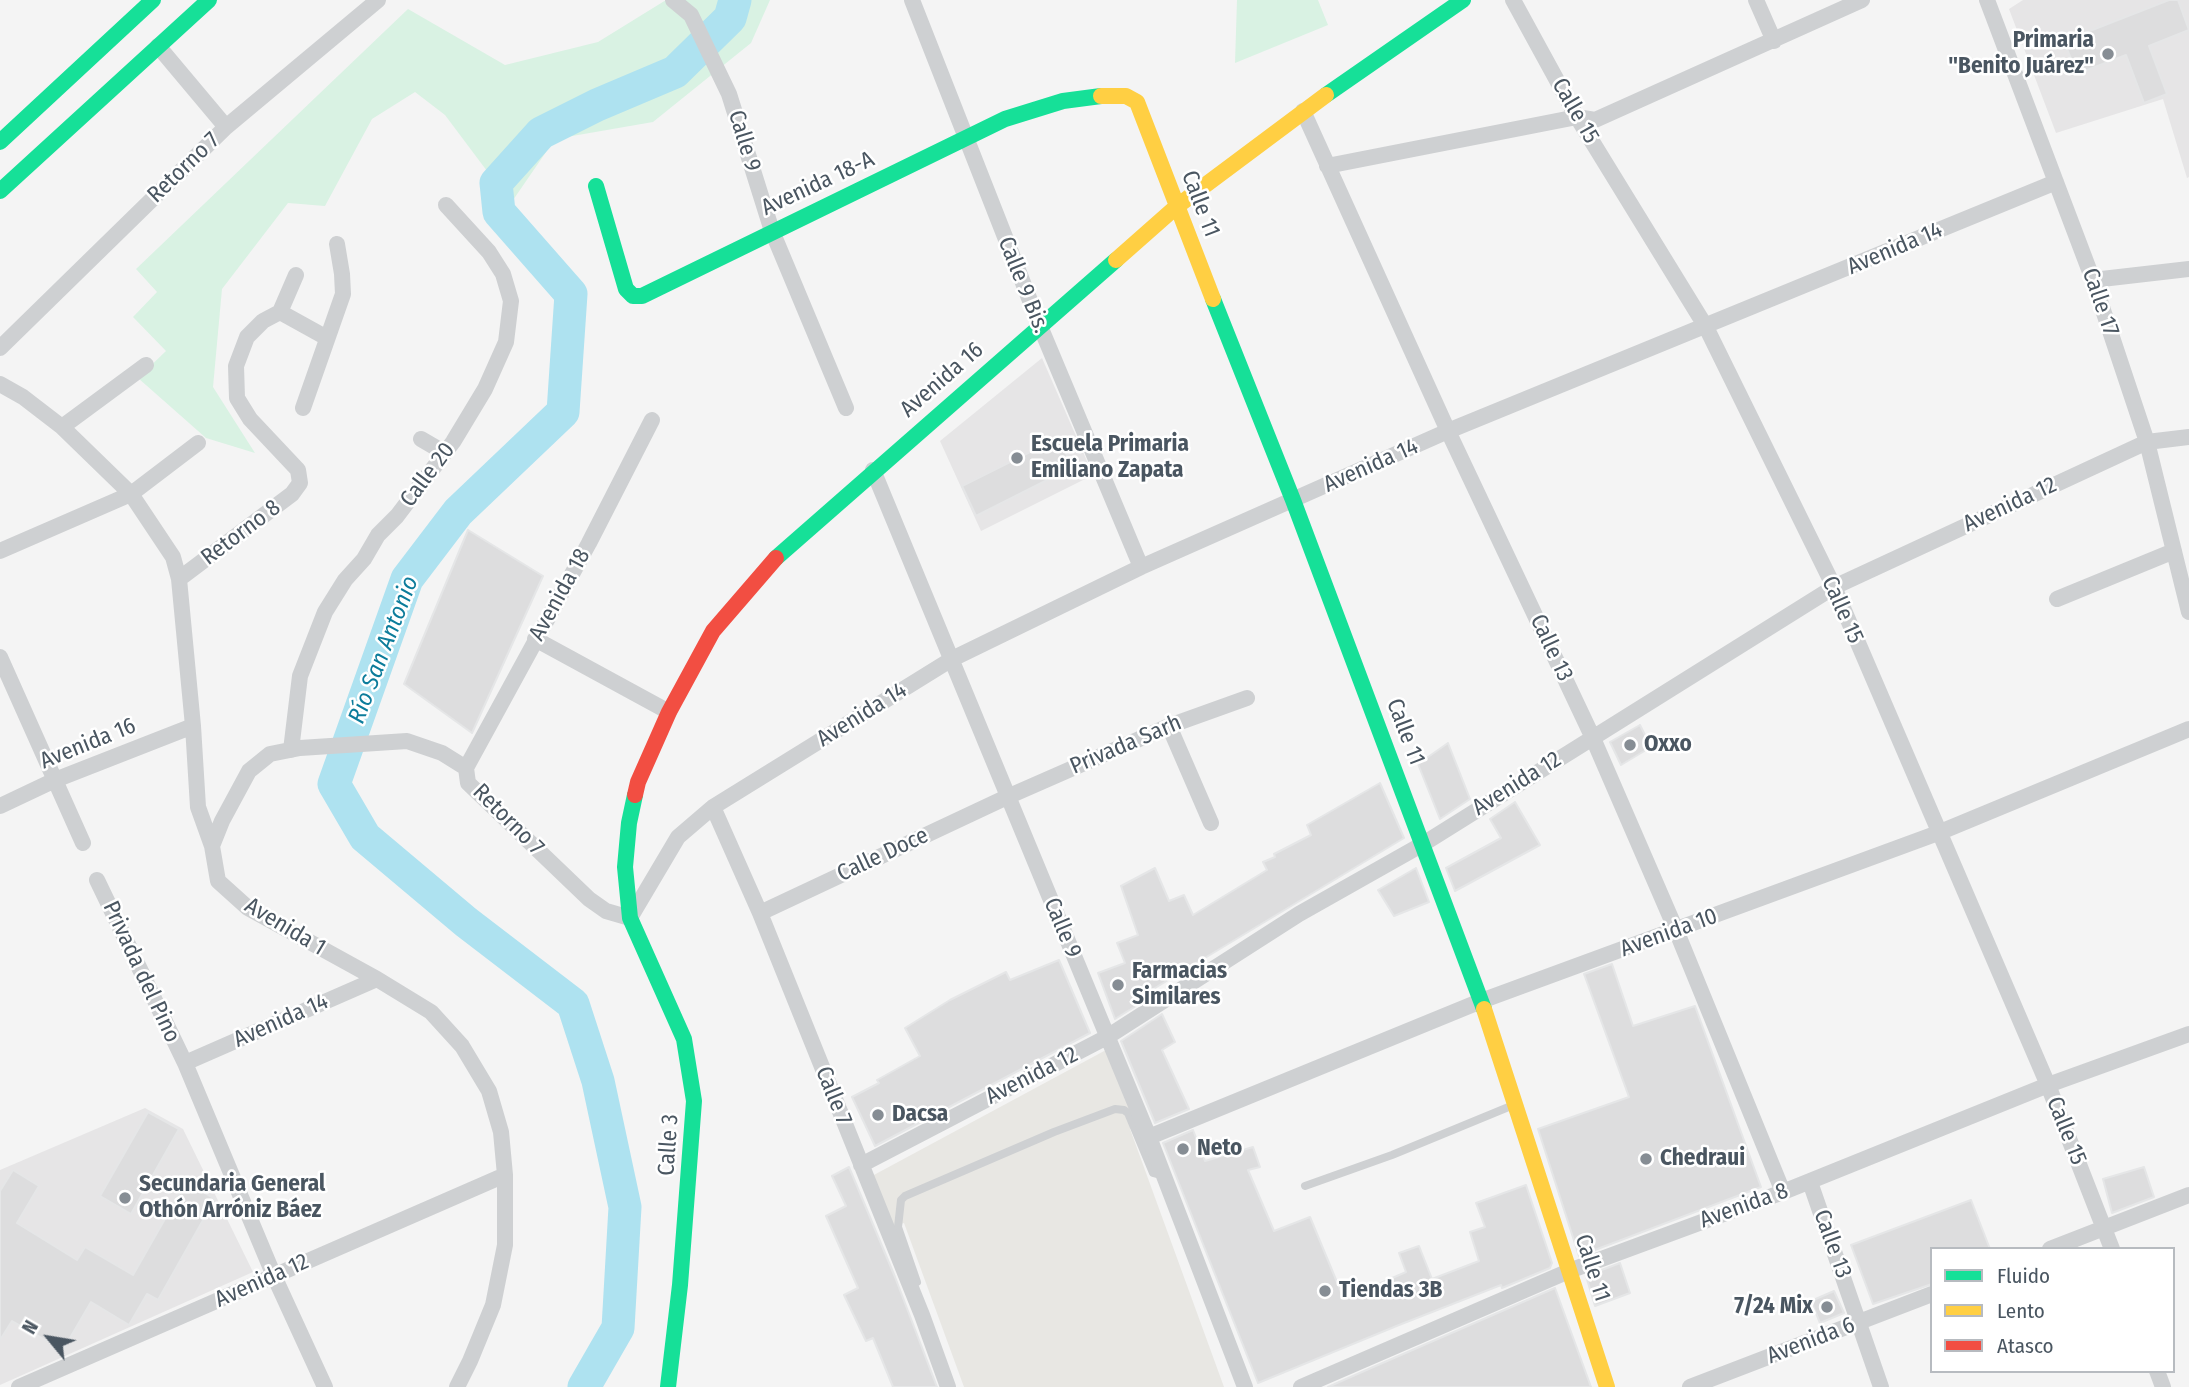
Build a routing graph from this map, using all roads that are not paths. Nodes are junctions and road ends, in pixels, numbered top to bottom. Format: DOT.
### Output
graph roads {
  1 [pos="153,0"];
  2 [pos="209,0"];
  3 [pos="378,0"];
  4 [pos="673,0"];
  5 [pos="912,0"];
  6 [pos="1463,0"];
  7 [pos="1513,0"];
  8 [pos="1756,0"];
  9 [pos="1862,0"];
  10 [pos="1987,0"];
  11 [pos="1774,40"];
  12 [pos="158,46"];
  13 [pos="1137,102"];
  14 [pos="1303,111"];
  15 [pos="1577,117"];
  16 [pos="226,127"];
  17 [pos="965,138"];
  18 [pos="0,142"];
  19 [pos="1327,166"];
  20 [pos="2056,181"];
  21 [pos="597,186"];
  22 [pos="0,191"];
  23 [pos="446,205"];
  24 [pos="1176,207"];
  25 [pos="772,231"];
  26 [pos="337,244"];
  27 [pos="2189,269"];
  28 [pos="296,275"];
  29 [pos="2093,280"];
  30 [pos="280,312"];
  31 [pos="1040,326"];
  32 [pos="1706,327"];
  33 [pos="327,338"];
  34 [pos="0,348"];
  35 [pos="146,365"];
  36 [pos="0,384"];
  37 [pos="303,408"];
  38 [pos="846,408"];
  39 [pos="652,420"];
  40 [pos="62,427"];
  41 [pos="1448,431"];
  42 [pos="2189,437"];
  43 [pos="421,439"];
  44 [pos="2147,442"];
  45 [pos="198,443"];
  46 [pos="445,453"];
  47 [pos="873,470"];
  48 [pos="131,494"];
  49 [pos="1293,500"];
  50 [pos="0,551"];
  51 [pos="2174,551"];
  52 [pos="1141,567"];
  53 [pos="180,579"];
  54 [pos="1834,587"];
  55 [pos="2057,599"];
  56 [pos="2189,612"];
  57 [pos="535,639"];
  58 [pos="0,657"];
  59 [pos="952,659"];
  60 [pos="1247,698"];
  61 [pos="668,712"];
  62 [pos="193,726"];
  63 [pos="1169,726"];
  64 [pos="2189,729"];
  65 [pos="1592,736"];
  66 [pos="295,749"];
  67 [pos="466,768"];
  68 [pos="55,780"];
  69 [pos="1007,797"];
  70 [pos="0,806"];
  71 [pos="713,807"];
  72 [pos="1211,823"];
  73 [pos="1938,833"];
  74 [pos="83,844"];
  75 [pos="1423,844"];
  76 [pos="212,846"];
  77 [pos="97,880"];
  78 [pos="760,913"];
  79 [pos="629,918"];
  80 [pos="1676,930"];
  81 [pos="377,979"];
  82 [pos="1481,1001"];
  83 [pos="2189,1034"];
  84 [pos="1107,1037"];
  85 [pos="185,1063"];
  86 [pos="2048,1085"];
  87 [pos="1516,1104"];
  88 [pos="1149,1137"];
  89 [pos="860,1165"];
  90 [pos="505,1175"];
  91 [pos="1164,1176"];
  92 [pos="1810,1182"];
  93 [pos="1305,1186"];
  94 [pos="1783,1192"];
  95 [pos="2189,1195"];
  96 [pos="2105,1228"];
  97 [pos="2055,1247"];
  98 [pos="2111,1247"];
  99 [pos="1569,1271"];
  100 [pos="274,1276"];
  101 [pos="1930,1295"];
  102 [pos="922,1315"];
  103 [pos="1860,1322"];
  104 [pos="19,1387"];
  105 [pos="325,1387"];
  106 [pos="457,1387"];
  107 [pos="668,1387"];
  108 [pos="948,1387"];
  109 [pos="1245,1387"];
  110 [pos="1301,1387"];
  111 [pos="1607,1387"];
  112 [pos="1690,1387"];
  113 [pos="1881,1387"];
  1 -- 18 [label="street"];
  2 -- 12 [label="street"];
  3 -- 16 [label="street, Retorno 7"];
  4 -- 25 [label="street, Calle 9"];
  5 -- 17 [label="street, Calle 9 Bis."];
  6 -- 14 [label="street, Avenida 16"];
  7 -- 15 [label="street, Calle 15"];
  8 -- 11 [label="street"];
  9 -- 11 [label="street"];
  10 -- 20 [label="street, Calle 17"];
  11 -- 15 [label="street"];
  12 -- 16 [label="street"];
  12 -- 22 [label="street"];
  13 -- 17 [label="street, Avenida 18-A"];
  13 -- 24 [label="street, Calle 11"];
  14 -- 19 [label="street, Calle 13"];
  14 -- 24 [label="street, Avenida 16"];
  15 -- 19 [label="street"];
  15 -- 32 [label="street, Calle 15"];
  16 -- 34 [label="street, Retorno 7"];
  17 -- 25 [label="street, Avenida 18-A"];
  17 -- 31 [label="street, Calle 9 Bis."];
  19 -- 41 [label="street, Calle 13"];
  20 -- 29 [label="street, Calle 17"];
  20 -- 32 [label="street, Avenida 14"];
  21 -- 25 [label="street, Avenida 18-A"];
  23 -- 46 [label="street, Calle 20"];
  24 -- 31 [label="street, Avenida 16"];
  24 -- 49 [label="street, Calle 11"];
  25 -- 38 [label="street, Calle 9"];
  26 -- 33 [label="street"];
  27 -- 29 [label="street"];
  28 -- 30 [label="street"];
  29 -- 44 [label="street, Calle 17"];
  30 -- 33 [label="street"];
  30 -- 53 [label="street, Retorno 8"];
  31 -- 47 [label="street, Avenida 16"];
  31 -- 52 [label="street, Calle 9 Bis."];
  32 -- 41 [label="street, Avenida 14"];
  32 -- 54 [label="street, Calle 15"];
  33 -- 37 [label="street"];
  35 -- 40 [label="street"];
  36 -- 40 [label="street, Avenida 1"];
  39 -- 57 [label="street, Avenida 18"];
  40 -- 48 [label="street, Avenida 1"];
  41 -- 49 [label="street, Avenida 14"];
  41 -- 65 [label="street, Calle 13"];
  42 -- 44 [label="street, Avenida 12"];
  43 -- 46 [label="street"];
  44 -- 51 [label="street, Calle 17"];
  44 -- 54 [label="street, Avenida 12"];
  45 -- 48 [label="street"];
  46 -- 66 [label="street, Calle 20"];
  47 -- 59 [label="street, Calle 9"];
  47 -- 61 [label="street, Avenida 16"];
  48 -- 50 [label="street"];
  48 -- 53 [label="street, Avenida 1"];
  49 -- 52 [label="street, Avenida 14"];
  49 -- 75 [label="street, Calle 11"];
  51 -- 55 [label="street"];
  51 -- 56 [label="street, Calle 17"];
  52 -- 59 [label="street, Avenida 14"];
  53 -- 62 [label="street, Avenida 1"];
  54 -- 65 [label="street, Avenida 12"];
  54 -- 73 [label="street, Calle 15"];
  57 -- 61 [label="street"];
  57 -- 67 [label="street, Avenida 18"];
  58 -- 68 [label="street"];
  59 -- 69 [label="street, Calle 9"];
  59 -- 71 [label="street, Avenida 14"];
  60 -- 63 [label="street, Privada Sarh"];
  61 -- 79 [label="street, Avenida 16"];
  62 -- 68 [label="street, Avenida 16"];
  62 -- 76 [label="street, Avenida 1"];
  63 -- 69 [label="street, Privada Sarh"];
  63 -- 72 [label="street"];
  64 -- 73 [label="street, Avenida 10"];
  65 -- 75 [label="street, Avenida 12"];
  65 -- 80 [label="street, Calle 13"];
  66 -- 67 [label="street, Retorno 7"];
  66 -- 76 [label="street, Retorno 7"];
  67 -- 79 [label="street, Retorno 7"];
  68 -- 70 [label="street, Avenida 16"];
  68 -- 74 [label="street"];
  69 -- 78 [label="street, Calle Doce"];
  69 -- 84 [label="street, Calle 9"];
  71 -- 78 [label="street, Calle 7"];
  71 -- 79 [label="street"];
  73 -- 80 [label="street, Avenida 10"];
  73 -- 86 [label="street, Calle 15"];
  75 -- 82 [label="street, Calle 11"];
  75 -- 84 [label="street, Avenida 12"];
  76 -- 81 [label="street, Avenida 1"];
  77 -- 85 [label="street, Privada del Pino"];
  78 -- 89 [label="street, Calle 7"];
  79 -- 107 [label="street, Calle 3"];
  80 -- 82 [label="street, Avenida 10"];
  80 -- 94 [label="street, Calle 13"];
  81 -- 85 [label="street, Avenida 14"];
  81 -- 90 [label="street, Avenida 1"];
  82 -- 87 [label="street, Calle 11"];
  82 -- 88 [label="street, Avenida 10"];
  83 -- 86 [label="street, Avenida 8"];
  84 -- 88 [label="street, Calle 9"];
  84 -- 89 [label="street, Avenida 12"];
  85 -- 100 [label="street, Privada del Pino"];
  86 -- 92 [label="street, Avenida 8"];
  86 -- 96 [label="street, Calle 15"];
  87 -- 93 [label="lane"];
  87 -- 99 [label="street, Calle 11"];
  88 -- 91 [label="street, Calle 9"];
  89 -- 102 [label="street, Calle 7"];
  90 -- 100 [label="street, Avenida 12"];
  90 -- 106 [label="street, Avenida 1"];
  91 -- 102 [label="lane"];
  91 -- 109 [label="street, Calle 9"];
  92 -- 94 [label="street, Avenida 8"];
  92 -- 103 [label="street, Calle 13"];
  94 -- 99 [label="street, Avenida 8"];
  95 -- 96 [label="street"];
  96 -- 97 [label="street"];
  96 -- 98 [label="street, Calle 15"];
  99 -- 110 [label="street, Avenida 8"];
  99 -- 111 [label="street, Calle 11"];
  100 -- 104 [label="street, Avenida 12"];
  100 -- 105 [label="street, Privada del Pino"];
  101 -- 103 [label="street, Avenida 6"];
  102 -- 108 [label="street, Calle 7"];
  103 -- 112 [label="street, Avenida 6"];
  103 -- 113 [label="street, Calle 13"];
}
